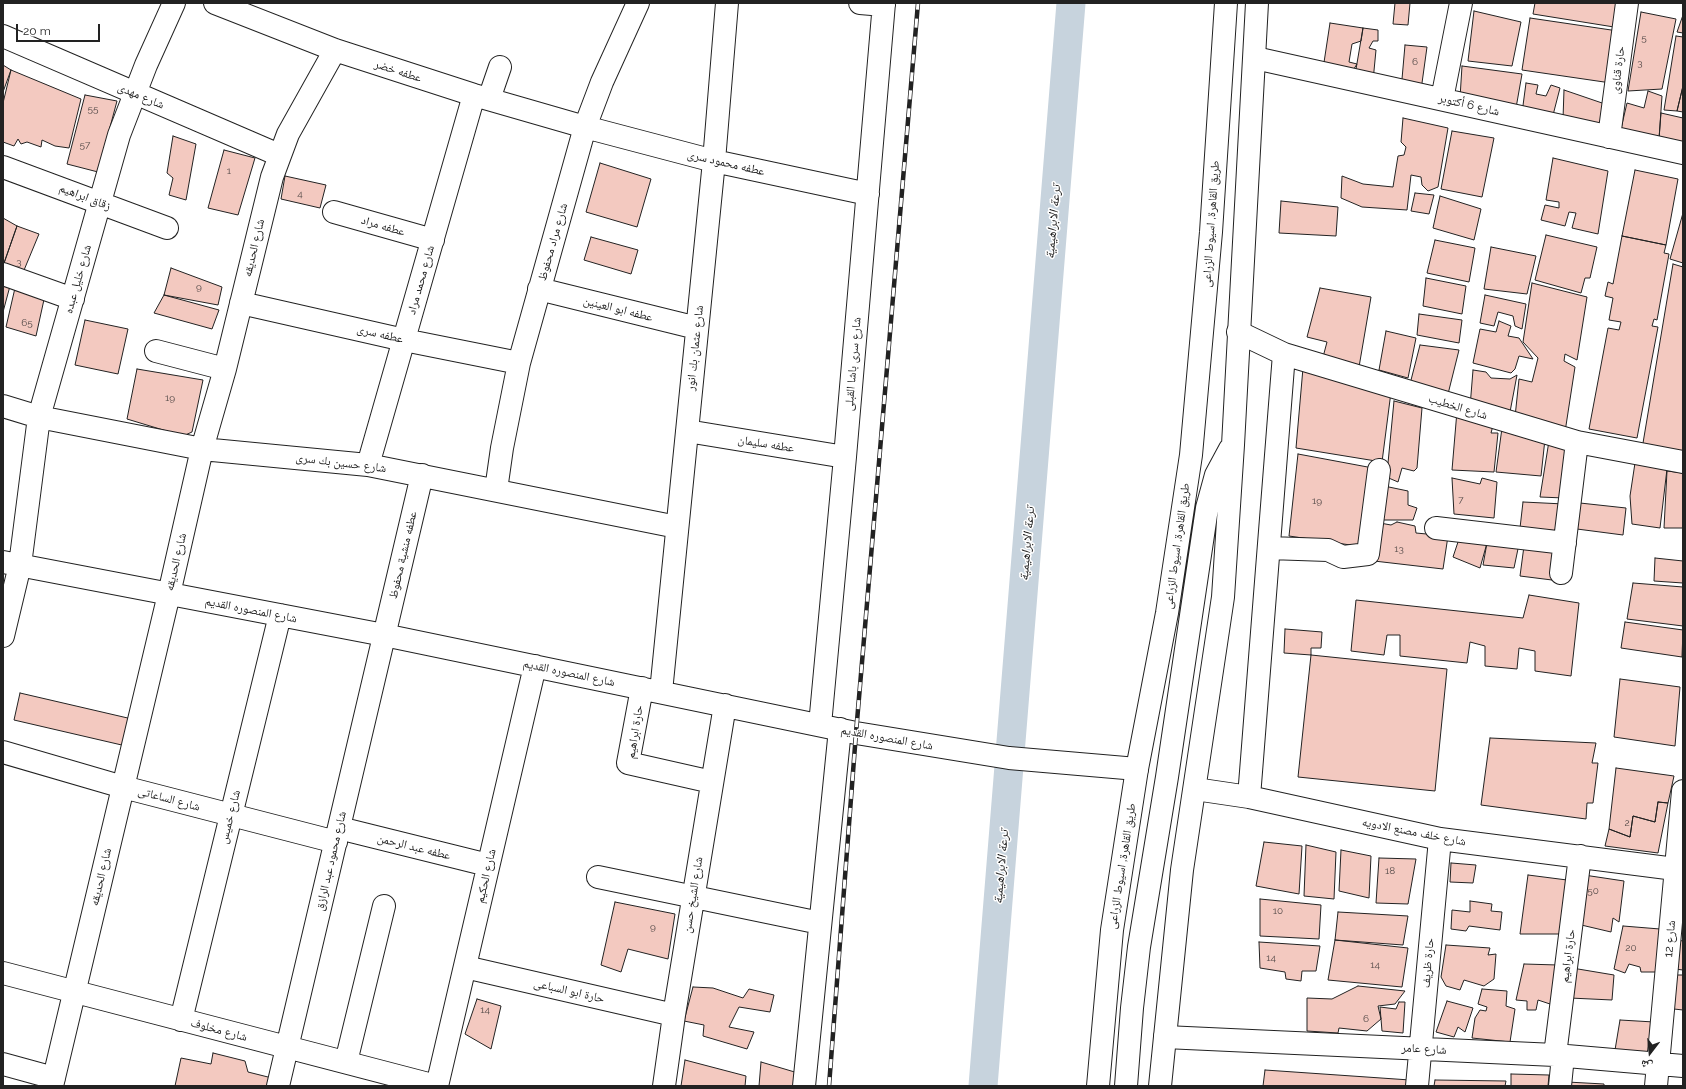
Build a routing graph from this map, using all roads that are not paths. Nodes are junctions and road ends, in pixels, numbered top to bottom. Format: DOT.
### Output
graph roads {
  1 [pos="174,3"];
  2 [pos="215,3"];
  3 [pos="638,3"];
  4 [pos="727,3"];
  5 [pos="860,3"];
  6 [pos="1226,3"];
  7 [pos="1257,3"];
  8 [pos="1461,3"];
  9 [pos="1627,3"];
  10 [pos="884,4"];
  11 [pos="3,36"];
  12 [pos="335,50"];
  13 [pos="1255,58"];
  14 [pos="500,67"];
  15 [pos="135,93"];
  16 [pos="481,97"];
  17 [pos="1442,99"];
  18 [pos="585,127"];
  19 [pos="1609,137"];
  20 [pos="1683,153"];
  21 [pos="279,155"];
  22 [pos="714,161"];
  23 [pos="3,167"];
  24 [pos="868,194"];
  25 [pos="100,203"];
  26 [pos="334,212"];
  27 [pos="167,228"];
  28 [pos="433,240"];
  29 [pos="3,274"];
  30 [pos="540,289"];
  31 [pos="72,299"];
  32 [pos="241,303"];
  33 [pos="697,328"];
  34 [pos="1238,332"];
  35 [pos="404,340"];
  36 [pos="156,351"];
  37 [pos="1284,354"];
  38 [pos="519,363"];
  39 [pos="225,369"];
  40 [pos="3,406"];
  41 [pos="39,418"];
  42 [pos="687,431"];
  43 [pos="1576,442"];
  44 [pos="1233,445"];
  45 [pos="202,449"];
  46 [pos="845,457"];
  47 [pos="1683,462"];
  48 [pos="368,465"];
  49 [pos="1379,470"];
  50 [pos="422,475"];
  51 [pos="496,490"];
  52 [pos="677,527"];
  53 [pos="1436,528"];
  54 [pos="1565,543"];
  55 [pos="1269,548"];
  56 [pos="11,563"];
  57 [pos="1561,573"];
  58 [pos="169,594"];
  59 [pos="280,615"];
  60 [pos="3,636"];
  61 [pos="384,636"];
  62 [pos="535,666"];
  63 [pos="652,690"];
  64 [pos="725,705"];
  65 [pos="830,727"];
  66 [pos="3,752"];
  67 [pos="1137,769"];
  68 [pos="712,782"];
  69 [pos="123,787"];
  70 [pos="1194,789"];
  71 [pos="1683,791"];
  72 [pos="1250,797"];
  73 [pos="231,815"];
  74 [pos="337,835"];
  75 [pos="1440,839"];
  76 [pos="1580,856"];
  77 [pos="488,865"];
  78 [pos="1680,869"];
  79 [pos="598,877"];
  80 [pos="693,896"];
  81 [pos="384,906"];
  82 [pos="820,923"];
  83 [pos="465,966"];
  84 [pos="3,973"];
  85 [pos="74,992"];
  86 [pos="674,1015"];
  87 [pos="181,1020"];
  88 [pos="1165,1036"];
  89 [pos="287,1047"];
  90 [pos="1420,1049"];
  91 [pos="1559,1056"];
  92 [pos="346,1062"];
  93 [pos="3,1064"];
  94 [pos="1658,1064"];
  95 [pos="1683,1066"];
  96 [pos="53,1082"];
  97 [pos="278,1086"];
  98 [pos="436,1086"];
  99 [pos="664,1086"];
  100 [pos="804,1086"];
  101 [pos="1098,1086"];
  102 [pos="1126,1086"];
  103 [pos="1160,1086"];
  104 [pos="1416,1086"];
  105 [pos="1560,1086"];
  106 [pos="1656,1086"];
  1 -- 15 [label="main road, شارع خليل عبده"];
  2 -- 12 [label="main road, عطفه خضر"];
  3 -- 18 [label="main road, شارع مراد محفوظ"];
  4 -- 22 [label="main road, شارع عثمان بك انور"];
  5 -- 10 [label="main road"];
  6 -- 67 [label="main road, طريق القاهرة, اسيوط الزراعى"];
  7 -- 13 [label="main road"];
  8 -- 17 [label="main road"];
  9 -- 19 [label="main road, حارة قناوى"];
  10 -- 24 [label="main road, شارع سرى باشا القبلى"];
  11 -- 15 [label="main road, شارع مهدى"];
  12 -- 16 [label="main road, عطفه خضر"];
  12 -- 21 [label="main road, شارع الحديقه"];
  13 -- 17 [label="main road, شارع 6 أكتوبر"];
  13 -- 34 [label="main road"];
  14 -- 16 [label="main road, شارع محمد مراد"];
  15 -- 21 [label="main road, شارع مهدى"];
  15 -- 25 [label="main road, شارع خليل عبده"];
  16 -- 18 [label="main road, عطفه خضر"];
  16 -- 28 [label="main road, شارع محمد مراد"];
  17 -- 19 [label="main road, شارع 6 أكتوبر"];
  18 -- 22 [label="main road, عطفه محمود سرى"];
  18 -- 30 [label="main road, شارع مراد محفوظ"];
  19 -- 20 [label="main road, شارع 6 أكتوبر"];
  21 -- 32 [label="main road, شارع الحديقه"];
  22 -- 24 [label="main road, عطفه محمود سرى"];
  22 -- 33 [label="main road, شارع عثمان بك انور"];
  23 -- 25 [label="main road, زقاق ابراهيم"];
  24 -- 46 [label="main road, شارع سرى باشا القبلى"];
  25 -- 27 [label="main road, زقاق ابراهيم"];
  25 -- 31 [label="main road, شارع خليل عبده"];
  26 -- 28 [label="main road, عطفه مراد"];
  28 -- 35 [label="main road, شارع محمد مراد"];
  29 -- 31 [label="main road"];
  30 -- 33 [label="main road, عطفه ابو العينين"];
  30 -- 38 [label="main road, شارع مراد محفوظ"];
  31 -- 41 [label="main road, شارع خليل عبده"];
  32 -- 35 [label="main road, عطفه سرى"];
  32 -- 39 [label="main road, شارع الحديقه"];
  33 -- 42 [label="main road, شارع عثمان بك انور"];
  34 -- 37 [label="main road, شارع الخطيب"];
  34 -- 44 [label="main road"];
  35 -- 38 [label="main road, عطفه سرى"];
  35 -- 48 [label="main road, شارع محمد مراد"];
  36 -- 39 [label="main road"];
  37 -- 43 [label="main road, شارع الخطيب"];
  37 -- 55 [label="main road"];
  38 -- 51 [label="main road, شارع مراد محفوظ"];
  39 -- 45 [label="main road, شارع الحديقه"];
  40 -- 41 [label="main road, شارع حسين بك سرى"];
  41 -- 45 [label="main road, شارع حسين بك سرى"];
  41 -- 56 [label="main road, شارع خليل عبده"];
  42 -- 46 [label="main road, عطفه سليمان"];
  42 -- 52 [label="main road, شارع عثمان بك انور"];
  43 -- 47 [label="main road, شارع الخطيب"];
  43 -- 54 [label="main road"];
  44 -- 70 [label="main road"];
  44 -- 102 [label="main road"];
  45 -- 48 [label="main road, شارع حسين بك سرى"];
  45 -- 58 [label="main road, شارع الحديقه"];
  46 -- 65 [label="main road, شارع سرى باشا القبلى"];
  48 -- 50 [label="main road, شارع حسين بك سرى"];
  49 -- 55 [label="main road"];
  50 -- 51 [label="main road, شارع حسين بك سرى"];
  50 -- 61 [label="main road, عطفه منشية محفوظ"];
  51 -- 52 [label="main road, شارع حسين بك سرى"];
  52 -- 63 [label="main road, شارع عثمان بك انور"];
  53 -- 54 [label="main road"];
  54 -- 57 [label="main road"];
  55 -- 72 [label="main road"];
  56 -- 58 [label="main road, شارع المنصوره القديم"];
  56 -- 60 [label="main road, شارع خليل عبده"];
  58 -- 59 [label="main road, شارع المنصوره القديم"];
  58 -- 69 [label="main road, شارع الحديقه"];
  59 -- 61 [label="main road, شارع المنصوره القديم"];
  59 -- 73 [label="main road, شارع خميس"];
  61 -- 62 [label="main road, شارع المنصوره القديم"];
  61 -- 74 [label="main road, شارع محمود عبد الرازق"];
  62 -- 63 [label="main road, شارع المنصوره القديم"];
  62 -- 77 [label="main road, شارع الحكيم"];
  63 -- 64 [label="main road, شارع المنصوره القديم"];
  63 -- 68 [label="main road, حارة ابراهيم"];
  64 -- 65 [label="main road, شارع المنصوره القديم"];
  64 -- 68 [label="main road, شارع الشيخ حسن"];
  65 -- 67 [label="main road, شارع المنصوره القديم"];
  65 -- 82 [label="main road, شارع سرى باشا القبلى"];
  66 -- 69 [label="main road, شارع الساعاتى"];
  67 -- 101 [label="main road, طريق القاهرة, اسيوط الزراعى"];
  68 -- 80 [label="main road, شارع الشيخ حسن"];
  69 -- 73 [label="main road, شارع الساعاتى"];
  69 -- 85 [label="main road, شارع الحديقه"];
  70 -- 72 [label="main road, شارع خلف مصنع الادويه"];
  70 -- 88 [label="main road"];
  71 -- 78 [label="main road, شارع 12"];
  72 -- 75 [label="main road, شارع خلف مصنع الادويه"];
  73 -- 74 [label="main road, شارع الساعاتى"];
  73 -- 87 [label="main road, شارع خميس"];
  74 -- 77 [label="main road, عطفه عبد الرحمن"];
  74 -- 89 [label="main road, شارع محمود عبد الرازق"];
  75 -- 76 [label="main road, شارع خلف مصنع الادويه"];
  75 -- 90 [label="main road, حارة ظريف"];
  76 -- 78 [label="main road, شارع خلف مصنع الادويه"];
  76 -- 91 [label="main road, حارة ابراهيم"];
  77 -- 83 [label="main road, شارع الحكيم"];
  78 -- 94 [label="main road, شارع 12"];
  79 -- 80 [label="main road"];
  80 -- 82 [label="main road"];
  80 -- 86 [label="main road, شارع الشيخ حسن"];
  81 -- 92 [label="main road"];
  82 -- 100 [label="main road, شارع سرى باشا القبلى"];
  83 -- 86 [label="main road, حارة ابو السباعى"];
  83 -- 98 [label="main road, شارع الحكيم"];
  84 -- 85 [label="main road, شارع مخلوف"];
  85 -- 87 [label="main road, شارع مخلوف"];
  85 -- 96 [label="main road, شارع الحديقه"];
  86 -- 99 [label="main road, شارع الشيخ حسن"];
  87 -- 89 [label="main road, شارع مخلوف"];
  88 -- 90 [label="main road, شارع عامر"];
  88 -- 103 [label="main road"];
  89 -- 92 [label="main road, شارع مخلوف"];
  89 -- 97 [label="main road, شارع محمود عبد الرازق"];
  90 -- 91 [label="main road, شارع عامر"];
  90 -- 104 [label="main road, حارة ظريف"];
  91 -- 94 [label="main road, شارع عامر"];
  91 -- 105 [label="main road, حارة ابراهيم"];
  92 -- 98 [label="main road, شارع مخلوف"];
  93 -- 96 [label="main road"];
  94 -- 95 [label="main road, شارع عامر"];
  94 -- 106 [label="main road, شارع 12"];
}
